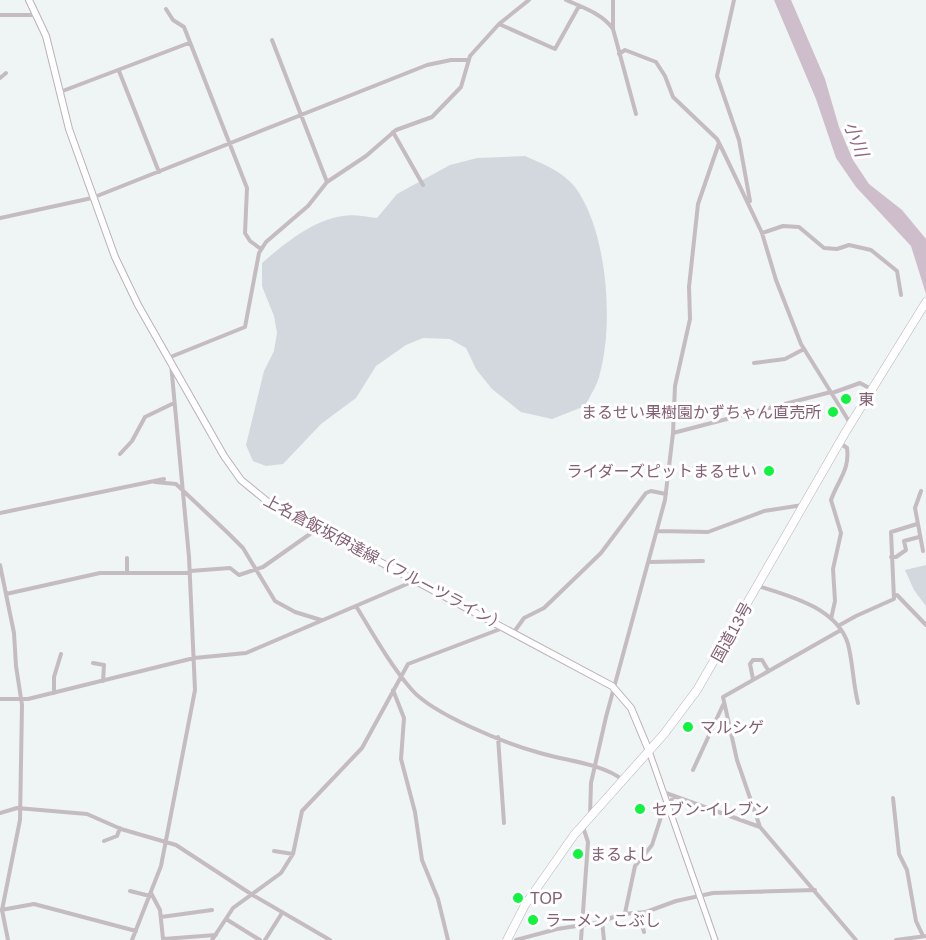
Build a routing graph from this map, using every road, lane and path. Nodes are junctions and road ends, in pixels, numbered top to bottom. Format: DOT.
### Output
graph roads {
  1 [pos="29,0"];
  2 [pos="529,0"];
  3 [pos="566,0"];
  4 [pos="613,0"];
  5 [pos="734,0"];
  6 [pos="579,6"];
  7 [pos="166,9"];
  8 [pos="0,15"];
  9 [pos="37,15"];
  10 [pos="499,24"];
  11 [pos="613,29"];
  12 [pos="272,40"];
  13 [pos="189,43"];
  14 [pos="619,54"];
  15 [pos="467,60"];
  16 [pos="119,71"];
  17 [pos="6,73"];
  18 [pos="0,78"];
  19 [pos="60,93"];
  20 [pos="636,114"];
  21 [pos="301,115"];
  22 [pos="393,132"];
  23 [pos="230,143"];
  24 [pos="719,143"];
  25 [pos="159,172"];
  26 [pos="327,182"];
  27 [pos="423,185"];
  28 [pos="93,198"];
  29 [pos="749,204"];
  30 [pos="0,218"];
  31 [pos="762,233"];
  32 [pos="261,249"];
  33 [pos="901,295"];
  34 [pos="926,302"];
  35 [pos="804,349"];
  36 [pos="170,361"];
  37 [pos="754,363"];
  38 [pos="871,389"];
  39 [pos="831,392"];
  40 [pos="174,403"];
  41 [pos="850,424"];
  42 [pos="673,434"];
  43 [pos="839,443"];
  44 [pos="120,454"];
  45 [pos="164,479"];
  46 [pos="155,482"];
  47 [pos="184,490"];
  48 [pos="921,491"];
  49 [pos="666,494"];
  50 [pos="803,505"];
  51 [pos="0,513"];
  52 [pos="917,524"];
  53 [pos="318,528"];
  54 [pos="658,531"];
  55 [pos="919,537"];
  56 [pos="923,551"];
  57 [pos="891,557"];
  58 [pos="127,558"];
  59 [pos="703,561"];
  60 [pos="649,562"];
  61 [pos="0,567"];
  62 [pos="255,570"];
  63 [pos="190,572"];
  64 [pos="127,573"];
  65 [pos="416,580"];
  66 [pos="758,586"];
  67 [pos="6,594"];
  68 [pos="896,595"];
  69 [pos="356,606"];
  70 [pos="831,619"];
  71 [pos="321,621"];
  72 [pos="926,625"];
  73 [pos="505,627"];
  74 [pos="840,628"];
  75 [pos="514,632"];
  76 [pos="61,654"];
  77 [pos="194,658"];
  78 [pos="93,663"];
  79 [pos="768,670"];
  80 [pos="401,675"];
  81 [pos="753,679"];
  82 [pos="103,681"];
  83 [pos="615,688"];
  84 [pos="393,690"];
  85 [pos="54,693"];
  86 [pos="0,699"];
  87 [pos="22,700"];
  88 [pos="724,704"];
  89 [pos="858,704"];
  90 [pos="498,737"];
  91 [pos="649,751"];
  92 [pos="594,767"];
  93 [pos="693,770"];
  94 [pos="623,780"];
  95 [pos="662,792"];
  96 [pos="674,796"];
  97 [pos="893,798"];
  98 [pos="667,806"];
  99 [pos="20,808"];
  100 [pos="0,813"];
  101 [pos="590,818"];
  102 [pos="504,823"];
  103 [pos="582,826"];
  104 [pos="760,827"];
  105 [pos="120,828"];
  106 [pos="104,841"];
  107 [pos="166,842"];
  108 [pos="274,851"];
  109 [pos="293,854"];
  110 [pos="815,890"];
  111 [pos="130,891"];
  112 [pos="251,894"];
  113 [pos="150,895"];
  114 [pos="700,896"];
  115 [pos="1,910"];
  116 [pos="212,910"];
  117 [pos="282,913"];
  118 [pos="625,913"];
  119 [pos="639,913"];
  120 [pos="161,917"];
  121 [pos="226,919"];
  122 [pos="602,921"];
  123 [pos="582,925"];
  124 [pos="136,931"];
  125 [pos="644,932"];
  126 [pos="216,935"];
  127 [pos="924,936"];
  128 [pos="163,939"];
  129 [pos="8,940"];
  130 [pos="132,940"];
  131 [pos="212,940"];
  132 [pos="260,940"];
  133 [pos="265,940"];
  134 [pos="330,940"];
  135 [pos="448,940"];
  136 [pos="507,940"];
  137 [pos="514,940"];
  138 [pos="581,940"];
  139 [pos="604,940"];
  140 [pos="716,940"];
  141 [pos="856,940"];
  142 [pos="896,940"];
  1 -- 9 [label="main road, 上名倉飯坂伊達線（フルーツライン）"];
  2 -- 10 [label="street"];
  3 -- 6 [label="street"];
  4 -- 11 [label="street"];
  5 -- 29 [label="street"];
  6 -- 10 [label="street"];
  6 -- 11 [label="street"];
  7 -- 13 [label="street"];
  8 -- 9 [label="street"];
  9 -- 19 [label="main road, 上名倉飯坂伊達線（フルーツライン）"];
  10 -- 15 [label="street"];
  11 -- 14 [label="street"];
  12 -- 21 [label="street"];
  13 -- 16 [label="street"];
  13 -- 23 [label="street"];
  14 -- 20 [label="street"];
  14 -- 24 [label="street"];
  15 -- 21 [label="street"];
  15 -- 22 [label="street"];
  16 -- 19 [label="street"];
  16 -- 25 [label="street"];
  17 -- 18 [label="street"];
  19 -- 28 [label="main road, 上名倉飯坂伊達線（フルーツライン）"];
  21 -- 23 [label="street"];
  21 -- 26 [label="street"];
  22 -- 26 [label="street"];
  22 -- 27 [label="street"];
  23 -- 25 [label="street"];
  23 -- 32 [label="street"];
  24 -- 29 [label="street"];
  24 -- 42 [label="street"];
  25 -- 28 [label="street"];
  26 -- 32 [label="street"];
  28 -- 30 [label="street"];
  28 -- 36 [label="main road, 上名倉飯坂伊達線（フルーツライン）"];
  29 -- 31 [label="street"];
  31 -- 33 [label="street"];
  31 -- 35 [label="street"];
  32 -- 36 [label="street"];
  34 -- 38 [label="highway, 国道13号"];
  35 -- 37 [label="street"];
  35 -- 39 [label="street"];
  36 -- 40 [label="street"];
  36 -- 53 [label="main road, 上名倉飯坂伊達線（フルーツライン）"];
  38 -- 39 [label="street"];
  38 -- 41 [label="highway, 国道13号"];
  39 -- 41 [label="street"];
  39 -- 42 [label="street"];
  40 -- 44 [label="street"];
  40 -- 47 [label="street"];
  41 -- 43 [label="highway, 国道13号"];
  42 -- 49 [label="street"];
  43 -- 50 [label="highway, 国道13号"];
  43 -- 70 [label="street"];
  45 -- 46 [label="street"];
  46 -- 47 [label="street"];
  46 -- 51 [label="street"];
  47 -- 62 [label="street"];
  47 -- 63 [label="street"];
  48 -- 52 [label="street"];
  49 -- 54 [label="street"];
  49 -- 75 [label="street"];
  50 -- 54 [label="street"];
  50 -- 66 [label="highway, 国道13号"];
  52 -- 55 [label="street"];
  52 -- 57 [label="street"];
  53 -- 62 [label="street"];
  53 -- 65 [label="main road, 上名倉飯坂伊達線（フルーツライン）"];
  54 -- 60 [label="street"];
  55 -- 56 [label="street"];
  55 -- 57 [label="street"];
  57 -- 68 [label="street"];
  58 -- 64 [label="street"];
  59 -- 60 [label="street"];
  60 -- 83 [label="street"];
  61 -- 67 [label="street"];
  62 -- 63 [label="street"];
  62 -- 71 [label="street"];
  63 -- 64 [label="street"];
  63 -- 77 [label="street"];
  64 -- 67 [label="street"];
  65 -- 69 [label="street"];
  65 -- 73 [label="main road, 上名倉飯坂伊達線（フルーツライン）"];
  66 -- 70 [label="street"];
  66 -- 91 [label="highway, 国道13号"];
  67 -- 87 [label="street"];
  68 -- 72 [label="street"];
  68 -- 74 [label="street"];
  69 -- 71 [label="street"];
  69 -- 80 [label="street"];
  70 -- 74 [label="street"];
  71 -- 77 [label="street"];
  73 -- 75 [label="main road, 上名倉飯坂伊達線（フルーツライン）"];
  73 -- 80 [label="street"];
  74 -- 79 [label="street"];
  74 -- 89 [label="street"];
  75 -- 83 [label="main road, 上名倉飯坂伊達線（フルーツライン）"];
  76 -- 85 [label="street"];
  77 -- 82 [label="street"];
  77 -- 107 [label="street"];
  78 -- 82 [label="street"];
  79 -- 81 [label="street"];
  79 -- 81 [label="street"];
  80 -- 84 [label="street"];
  80 -- 90 [label="street"];
  81 -- 88 [label="street"];
  82 -- 85 [label="street"];
  83 -- 91 [label="main road, 上名倉飯坂伊達線（フルーツライン）"];
  83 -- 92 [label="street"];
  84 -- 109 [label="street"];
  84 -- 135 [label="street"];
  85 -- 87 [label="street"];
  86 -- 87 [label="street"];
  87 -- 99 [label="street"];
  88 -- 93 [label="street"];
  88 -- 104 [label="street"];
  90 -- 92 [label="street"];
  90 -- 102 [label="street"];
  91 -- 94 [label="highway, 国道13号"];
  91 -- 95 [label="street"];
  92 -- 94 [label="street"];
  92 -- 101 [label="street"];
  94 -- 101 [label="highway, 国道13号"];
  95 -- 96 [label="street"];
  95 -- 98 [label="street"];
  96 -- 98 [label="street"];
  96 -- 104 [label="street"];
  97 -- 127 [label="street"];
  98 -- 114 [label="street"];
  98 -- 118 [label="street"];
  99 -- 100 [label="street"];
  99 -- 105 [label="street"];
  99 -- 115 [label="street"];
  101 -- 103 [label="highway, 国道13号"];
  103 -- 123 [label="street"];
  103 -- 136 [label="highway, 国道13号"];
  104 -- 110 [label="street"];
  105 -- 106 [label="street"];
  105 -- 107 [label="street"];
  107 -- 112 [label="street"];
  107 -- 113 [label="street"];
  108 -- 109 [label="street"];
  109 -- 112 [label="street"];
  110 -- 114 [label="street"];
  110 -- 141 [label="street"];
  111 -- 113 [label="street"];
  112 -- 117 [label="street"];
  112 -- 121 [label="street"];
  113 -- 120 [label="street"];
  113 -- 124 [label="street"];
  114 -- 119 [label="street"];
  114 -- 140 [label="street"];
  115 -- 124 [label="street"];
  115 -- 129 [label="street"];
  116 -- 120 [label="street"];
  117 -- 133 [label="street"];
  117 -- 134 [label="street"];
  118 -- 119 [label="street"];
  118 -- 122 [label="street"];
  119 -- 125 [label="street"];
  120 -- 128 [label="street"];
  121 -- 126 [label="street"];
  121 -- 132 [label="street"];
  122 -- 123 [label="street"];
  122 -- 139 [label="street"];
  123 -- 137 [label="street"];
  123 -- 138 [label="street"];
  124 -- 130 [label="street"];
  126 -- 128 [label="street"];
  126 -- 131 [label="street"];
  127 -- 142 [label="street"];
  136 -- 137 [label="street"];
}
